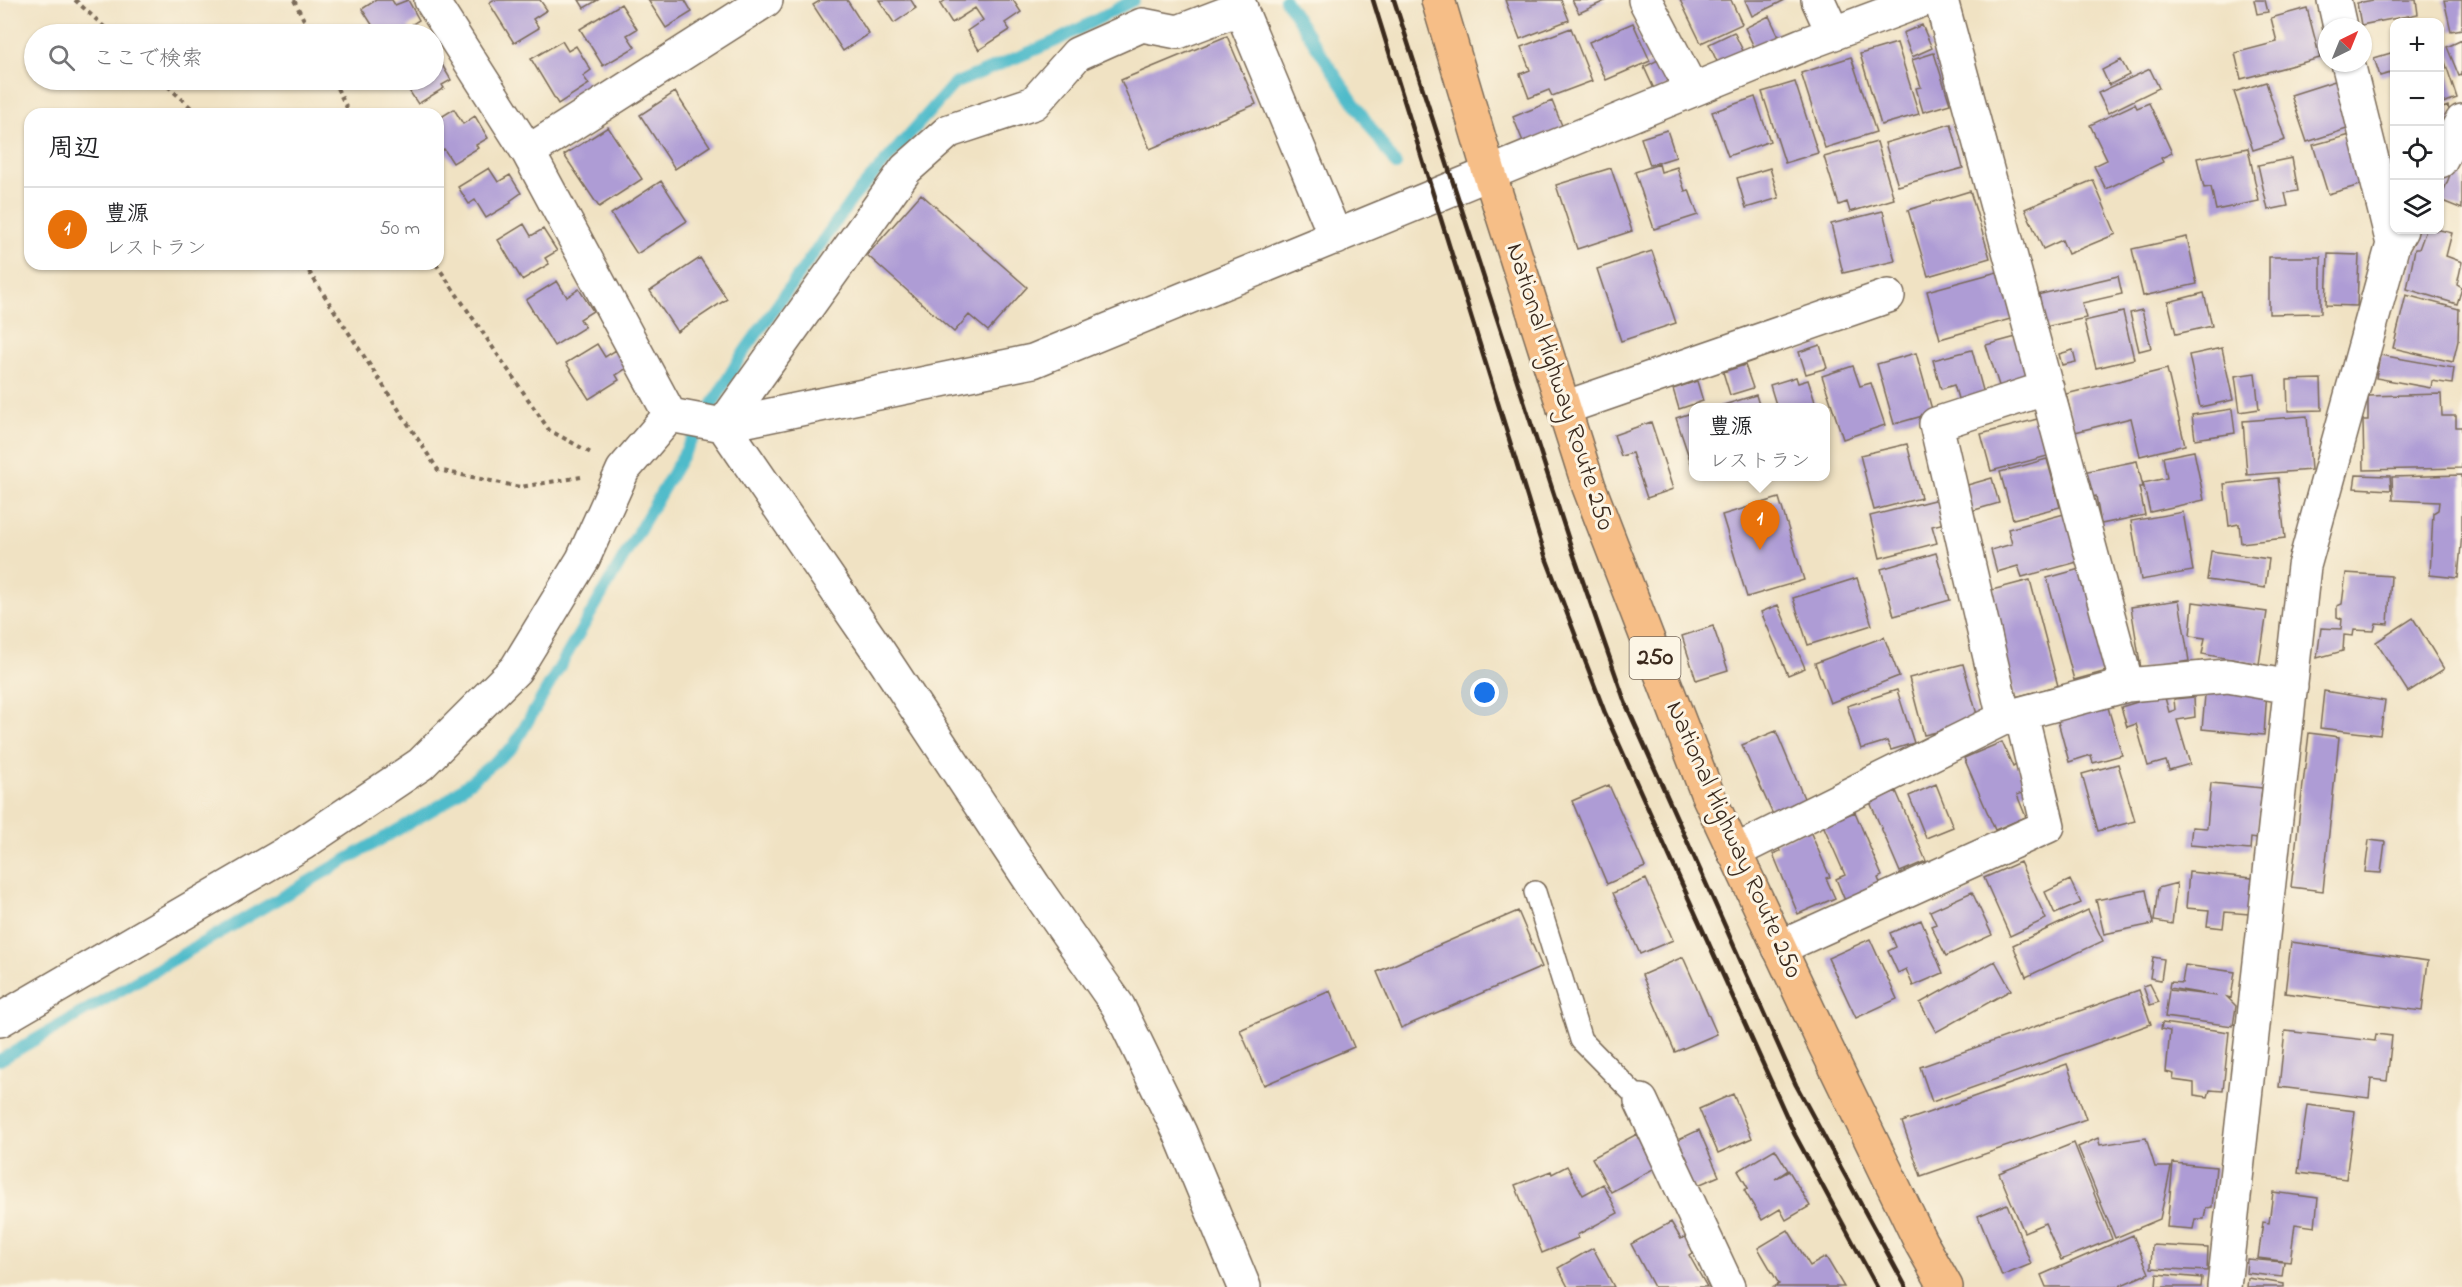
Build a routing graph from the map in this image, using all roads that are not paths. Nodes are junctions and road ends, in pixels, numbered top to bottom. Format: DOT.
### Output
graph roads {
  1 [pos="766,0"];
  2 [pos="1438,0"];
  3 [pos="1645,0"];
  4 [pos="1818,0"];
  5 [pos="1923,0"];
  6 [pos="1941,0"];
  7 [pos="441,4"];
  8 [pos="1239,4"];
  9 [pos="1833,33"];
  10 [pos="2351,72"];
  11 [pos="1692,90"];
  12 [pos="2462,121"];
  13 [pos="528,152"];
  14 [pos="2444,152"];
  15 [pos="1489,172"];
  16 [pos="2397,237"];
  17 [pos="1336,238"];
  18 [pos="1888,296"];
  19 [pos="2047,388"];
  20 [pos="1564,408"];
  21 [pos="670,415"];
  22 [pos="723,425"];
  23 [pos="2127,685"];
  24 [pos="2291,687"];
  25 [pos="2012,716"];
  26 [pos="1734,852"];
  27 [pos="1535,892"];
  28 [pos="1779,948"];
  29 [pos="0,1020"];
  30 [pos="1641,1101"];
  31 [pos="1245,1287"];
  32 [pos="1728,1287"];
  33 [pos="1946,1287"];
  34 [pos="2224,1287"];
  1 -- 13 [label="street"];
  2 -- 15 [label="highway, National Highway Route 250 / 250"];
  3 -- 11 [label="street"];
  4 -- 9 [label="street"];
  5 -- 9 [label="street"];
  6 -- 19 [label="street"];
  7 -- 13 [label="street"];
  8 -- 17 [label="street"];
  8 -- 22 [label="street"];
  9 -- 11 [label="street"];
  10 -- 16 [label="street"];
  11 -- 15 [label="street"];
  12 -- 14 [label="street"];
  13 -- 21 [label="street"];
  15 -- 17 [label="street"];
  15 -- 20 [label="highway, National Highway Route 250 / 250"];
  16 -- 24 [label="street"];
  17 -- 22 [label="street"];
  18 -- 20 [label="street"];
  19 -- 23 [label="street"];
  19 -- 25 [label="street"];
  20 -- 26 [label="highway, National Highway Route 250 / 250"];
  21 -- 22 [label="street"];
  21 -- 29 [label="street"];
  22 -- 31 [label="street"];
  23 -- 24 [label="street"];
  23 -- 25 [label="street"];
  24 -- 34 [label="street"];
  25 -- 26 [label="street"];
  25 -- 28 [label="street"];
  26 -- 28 [label="highway, National Highway Route 250 / 250"];
  27 -- 30 [label="lane"];
  28 -- 33 [label="highway, National Highway Route 250 / 250"];
  30 -- 32 [label="street"];
}
